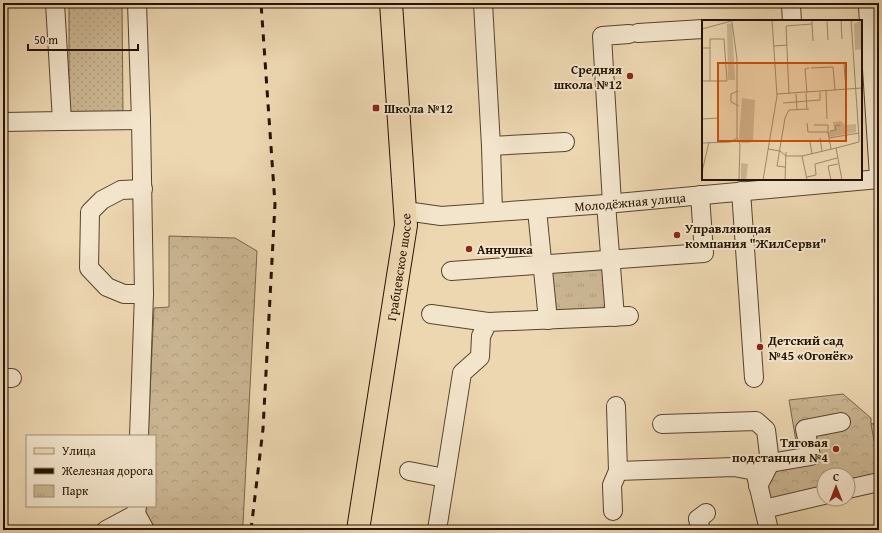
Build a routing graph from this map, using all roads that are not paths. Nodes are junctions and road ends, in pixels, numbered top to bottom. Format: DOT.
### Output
graph roads {
  1 [pos="56,3"];
  2 [pos="137,3"];
  3 [pos="391,3"];
  4 [pos="483,3"];
  5 [pos="868,7"];
  6 [pos="702,29"];
  7 [pos="141,120"];
  8 [pos="62,121"];
  9 [pos="3,122"];
  10 [pos="565,142"];
  11 [pos="491,146"];
  12 [pos="879,178"];
  13 [pos="862,179"];
  14 [pos="842,180"];
  15 [pos="806,182"];
  16 [pos="142,189"];
  17 [pos="741,191"];
  18 [pos="700,195"];
  19 [pos="609,203"];
  20 [pos="537,210"];
  21 [pos="406,212"];
  22 [pos="493,212"];
  23 [pos="610,260"];
  24 [pos="543,264"];
  25 [pos="451,271"];
  26 [pos="144,294"];
  27 [pos="432,314"];
  28 [pos="548,320"];
  29 [pos="488,322"];
  30 [pos="754,378"];
  31 [pos="616,406"];
  32 [pos="841,422"];
  33 [pos="662,424"];
  34 [pos="139,435"];
  35 [pos="770,463"];
  36 [pos="409,471"];
  37 [pos="618,471"];
  38 [pos="445,478"];
  39 [pos="879,482"];
  40 [pos="758,486"];
  41 [pos="856,487"];
  42 [pos="816,497"];
  43 [pos="764,509"];
  44 [pos="136,510"];
  45 [pos="613,511"];
  46 [pos="706,513"];
  47 [pos="106,530"];
  48 [pos="145,530"];
  49 [pos="358,530"];
  50 [pos="437,530"];
  51 [pos="701,530"];
  52 [pos="769,530"];
  1 -- 8 [label="street"];
  2 -- 7 [label="street"];
  3 -- 21 [label="main road, Грабцевское шоссе"];
  4 -- 11 [label="street"];
  5 -- 12 [label="street"];
  6 -- 19 [label="street"];
  7 -- 8 [label="street"];
  7 -- 16 [label="street"];
  8 -- 9 [label="street"];
  10 -- 11 [label="street"];
  11 -- 22 [label="street"];
  12 -- 13 [label="street, Молодёжная улица"];
  14 -- 15 [label="street, Молодёжная улица"];
  15 -- 17 [label="street, Молодёжная улица"];
  16 -- 26 [label="street"];
  16 -- 26 [label="street"];
  17 -- 18 [label="street, Молодёжная улица"];
  17 -- 30 [label="street"];
  18 -- 19 [label="street, Молодёжная улица"];
  18 -- 23 [label="street"];
  19 -- 20 [label="street, Молодёжная улица"];
  19 -- 23 [label="street"];
  20 -- 22 [label="street, Молодёжная улица"];
  20 -- 24 [label="street"];
  21 -- 22 [label="street, Молодёжная улица"];
  21 -- 49 [label="main road, Грабцевское шоссе"];
  23 -- 24 [label="street"];
  23 -- 28 [label="street"];
  24 -- 25 [label="street"];
  24 -- 28 [label="street"];
  26 -- 34 [label="street"];
  27 -- 29 [label="street"];
  28 -- 29 [label="street"];
  29 -- 38 [label="street"];
  31 -- 37 [label="street"];
  32 -- 35 [label="street"];
  33 -- 35 [label="street"];
  35 -- 40 [label="street"];
  36 -- 38 [label="street"];
  37 -- 40 [label="street"];
  37 -- 45 [label="street"];
  38 -- 50 [label="street"];
  39 -- 41 [label="street"];
  40 -- 43 [label="street"];
  42 -- 43 [label="street"];
  43 -- 52 [label="street"];
  44 -- 47 [label="street"];
  44 -- 48 [label="street"];
  46 -- 51 [label="street"];
}
